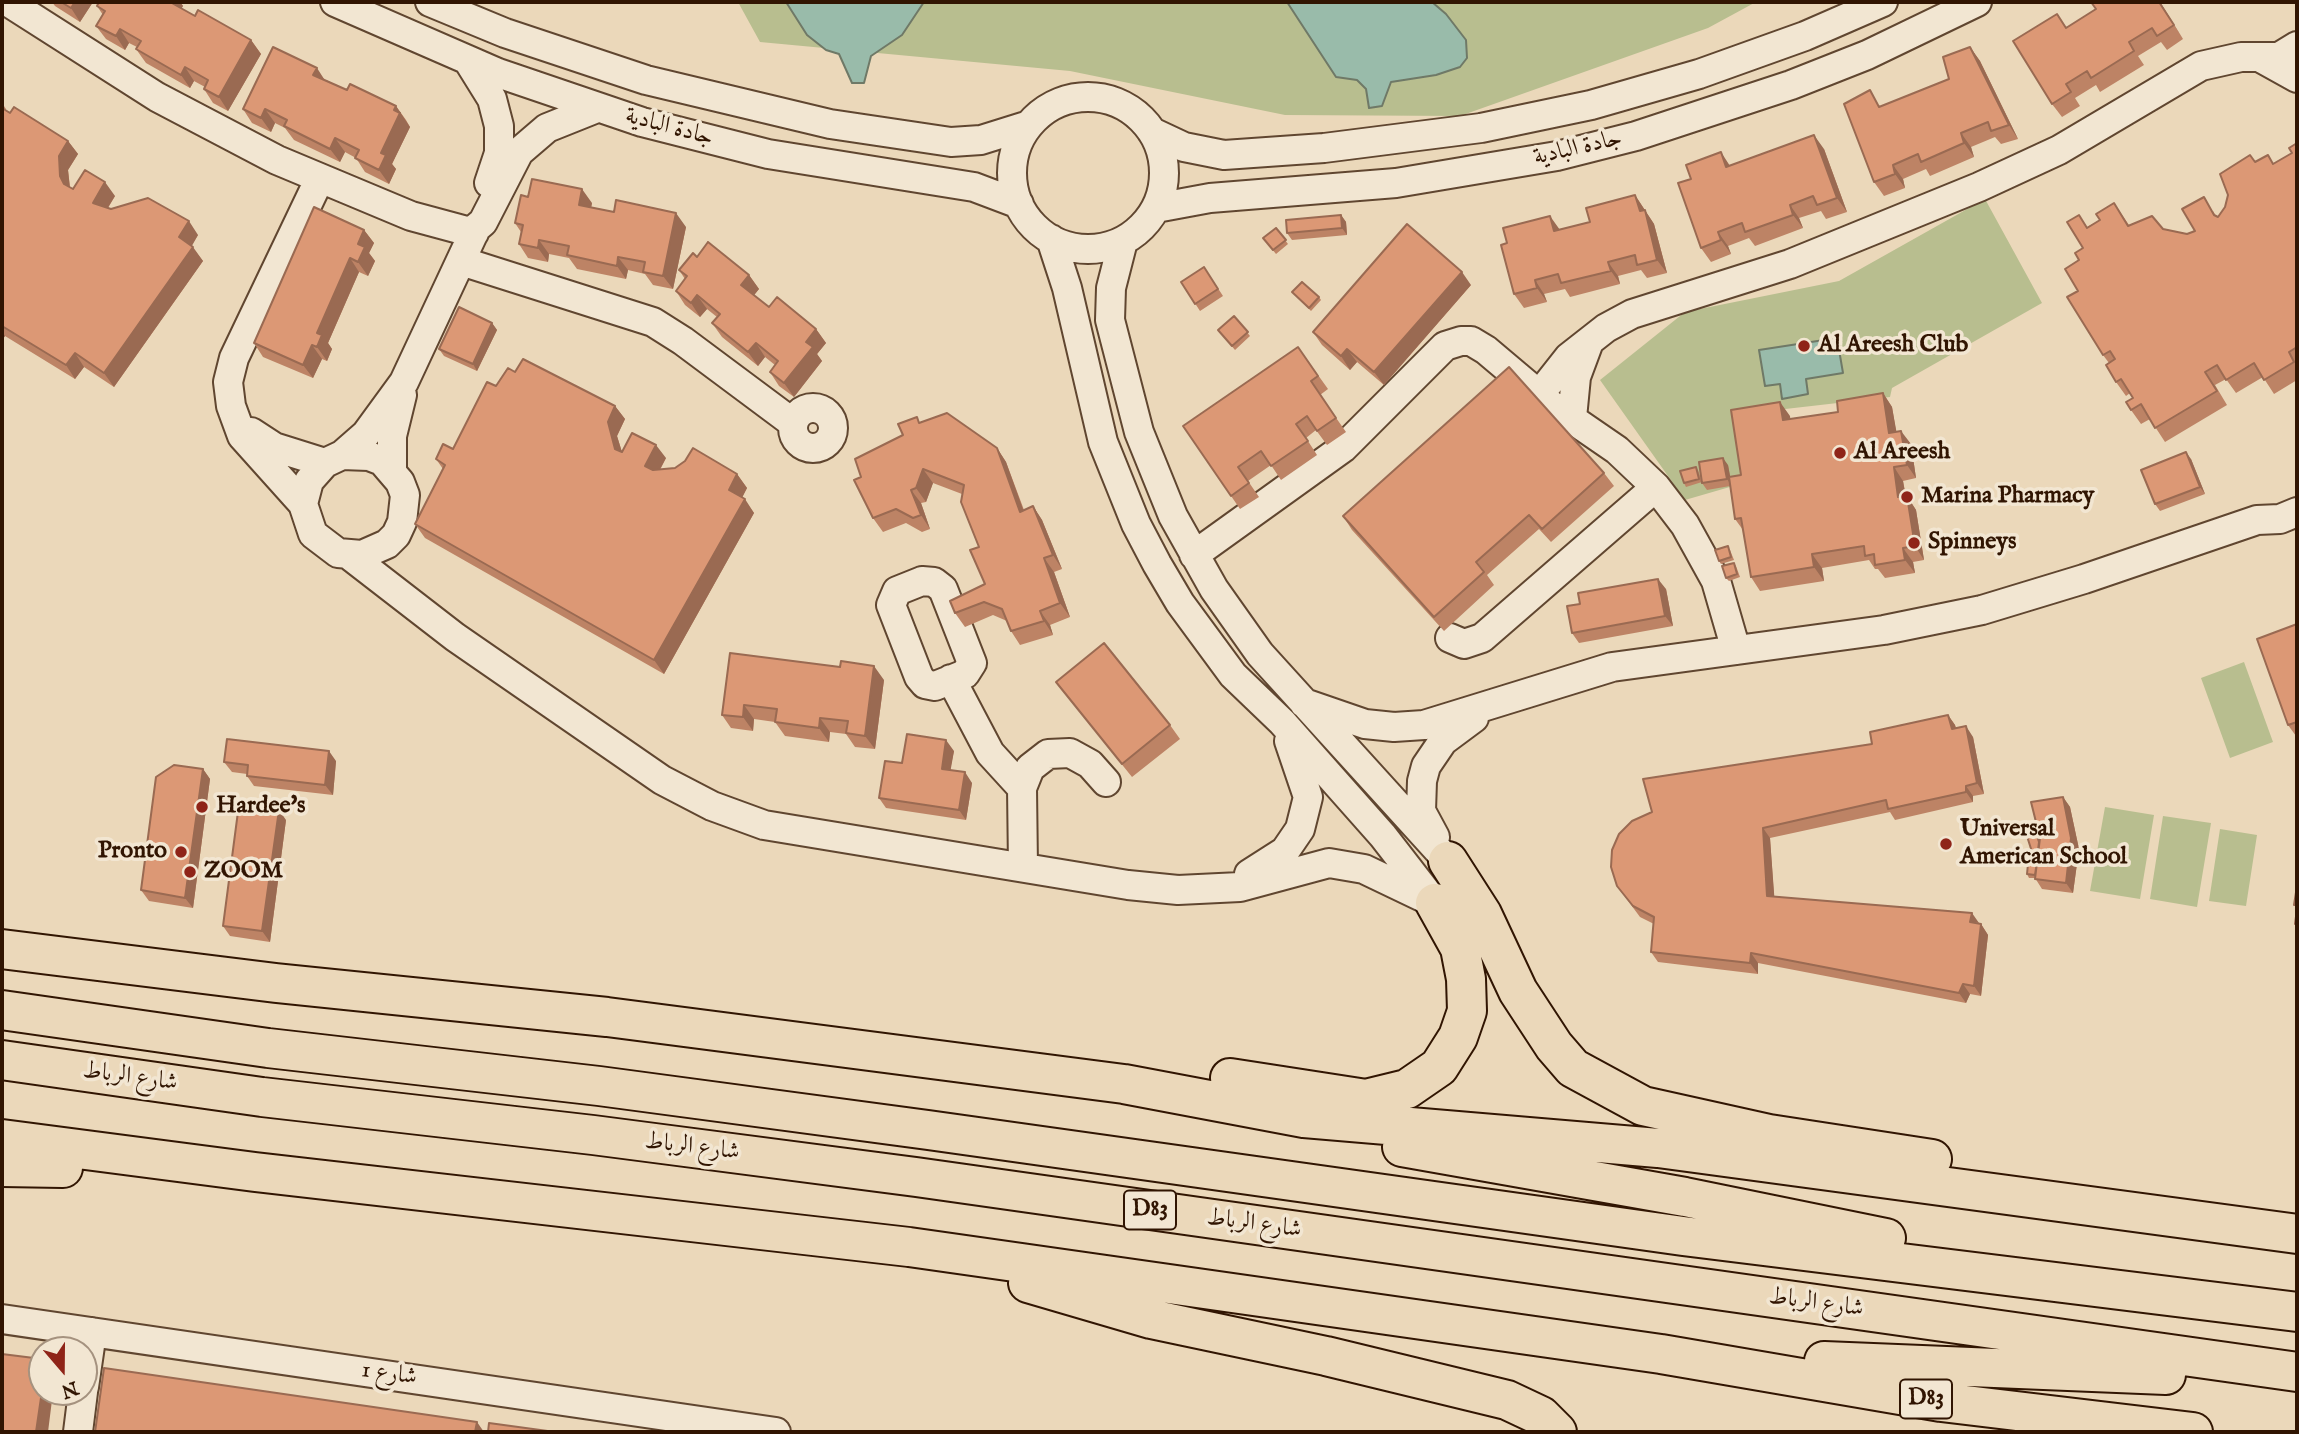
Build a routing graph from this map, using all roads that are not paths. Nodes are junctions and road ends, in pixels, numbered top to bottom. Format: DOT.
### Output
graph roads {
  1 [pos="8,2"];
  2 [pos="335,2"];
  3 [pos="430,2"];
  4 [pos="1882,2"];
  5 [pos="1977,2"];
  6 [pos="2297,46"];
  7 [pos="2261,58"];
  8 [pos="470,62"];
  9 [pos="2297,78"];
  10 [pos="597,108"];
  11 [pos="1029,125"];
  12 [pos="1152,132"];
  13 [pos="319,180"];
  14 [pos="1019,204"];
  15 [pos="1156,208"];
  16 [pos="475,231"];
  17 [pos="1051,239"];
  18 [pos="1123,241"];
  19 [pos="461,261"];
  20 [pos="1589,342"];
  21 [pos="404,382"];
  22 [pos="1539,395"];
  23 [pos="1572,418"];
  24 [pos="793,423"];
  25 [pos="239,427"];
  26 [pos="334,459"];
  27 [pos="392,470"];
  28 [pos="1656,487"];
  29 [pos="2297,492"];
  30 [pos="303,504"];
  31 [pos="2297,513"];
  32 [pos="2257,520"];
  33 [pos="396,534"];
  34 [pos="349,555"];
  35 [pos="1194,555"];
  36 [pos="427,615"];
  37 [pos="1450,638"];
  38 [pos="1728,651"];
  39 [pos="951,679"];
  40 [pos="1304,703"];
  41 [pos="1497,703"];
  42 [pos="1282,722"];
  43 [pos="1106,782"];
  44 [pos="1022,788"];
  45 [pos="1448,861"];
  46 [pos="1023,867"];
  47 [pos="1219,890"];
  48 [pos="1435,903"];
  49 [pos="2,949"];
  50 [pos="2,1010"];
  51 [pos="2,1060"];
  52 [pos="1124,1084"];
  53 [pos="1304,1118"];
  54 [pos="2,1139"];
  55 [pos="2,1167"];
  56 [pos="255,1172"];
  57 [pos="2145,1213"];
  58 [pos="2297,1234"];
  59 [pos="909,1247"];
  60 [pos="2170,1296"];
  61 [pos="2297,1312"];
  62 [pos="2,1320"];
  63 [pos="92,1332"];
  64 [pos="91,1336"];
  65 [pos="1661,1354"];
  66 [pos="2297,1372"];
  67 [pos="2297,1381"];
  68 [pos="82,1406"];
  69 [pos="78,1432"];
  70 [pos="776,1432"];
  71 [pos="1557,1432"];
  72 [pos="2193,1432"];
  1 -- 13 [label="street"];
  2 -- 8 [label="street, جادة البادية"];
  3 -- 11 [label="street, جادة البادية"];
  4 -- 12 [label="street, جادة البادية"];
  5 -- 15 [label="street, جادة البادية"];
  6 -- 7 [label="street"];
  7 -- 9 [label="street"];
  7 -- 20 [label="street"];
  8 -- 10 [label="street, جادة البادية"];
  8 -- 16 [label="street"];
  10 -- 14 [label="street, جادة البادية"];
  10 -- 16 [label="street"];
  11 -- 12 [label="street"];
  11 -- 14 [label="street"];
  12 -- 15 [label="street"];
  13 -- 16 [label="street"];
  13 -- 25 [label="street"];
  14 -- 17 [label="street"];
  15 -- 18 [label="street"];
  16 -- 19 [label="street"];
  17 -- 18 [label="street"];
  17 -- 42 [label="street"];
  18 -- 35 [label="street"];
  19 -- 21 [label="street"];
  19 -- 24 [label="street"];
  20 -- 22 [label="street"];
  20 -- 23 [label="street"];
  21 -- 26 [label="street"];
  21 -- 27 [label="street"];
  22 -- 23 [label="street"];
  22 -- 35 [label="street"];
  23 -- 28 [label="street"];
  25 -- 26 [label="street"];
  25 -- 30 [label="street"];
  26 -- 27 [label="street"];
  26 -- 30 [label="street"];
  27 -- 33 [label="street"];
  28 -- 37 [label="street"];
  28 -- 38 [label="street"];
  29 -- 32 [label="street"];
  30 -- 34 [label="street"];
  31 -- 32 [label="street"];
  32 -- 38 [label="street"];
  33 -- 34 [label="street"];
  33 -- 36 [label="street"];
  34 -- 36 [label="street"];
  35 -- 40 [label="street"];
  36 -- 46 [label="street"];
  38 -- 41 [label="street"];
  39 -- 44 [label="street"];
  40 -- 41 [label="street"];
  40 -- 45 [label="street"];
  41 -- 45 [label="street"];
  42 -- 47 [label="street"];
  42 -- 48 [label="street"];
  43 -- 44 [label="street"];
  44 -- 46 [label="street"];
  45 -- 57 [label="highway"];
  46 -- 47 [label="street"];
  47 -- 48 [label="street"];
  48 -- 52 [label="highway"];
  49 -- 52 [label="highway"];
  50 -- 60 [label="highway, شارع الرباط / D83"];
  51 -- 66 [label="highway, شارع الرباط / D83"];
  52 -- 53 [label="highway"];
  53 -- 57 [label="highway"];
  53 -- 60 [label="highway"];
  54 -- 56 [label="highway, D83"];
  55 -- 56 [label="highway"];
  56 -- 59 [label="highway, D83"];
  57 -- 58 [label="highway"];
  59 -- 65 [label="highway, D83"];
  59 -- 71 [label="highway"];
  60 -- 61 [label="highway, شارع الرباط / D83"];
  62 -- 63 [label="street, شارع 1"];
  63 -- 64 [label="street"];
  63 -- 70 [label="street, شارع 1"];
  65 -- 67 [label="highway"];
  65 -- 72 [label="highway, D83"];
  68 -- 69 [label="street"];
}
